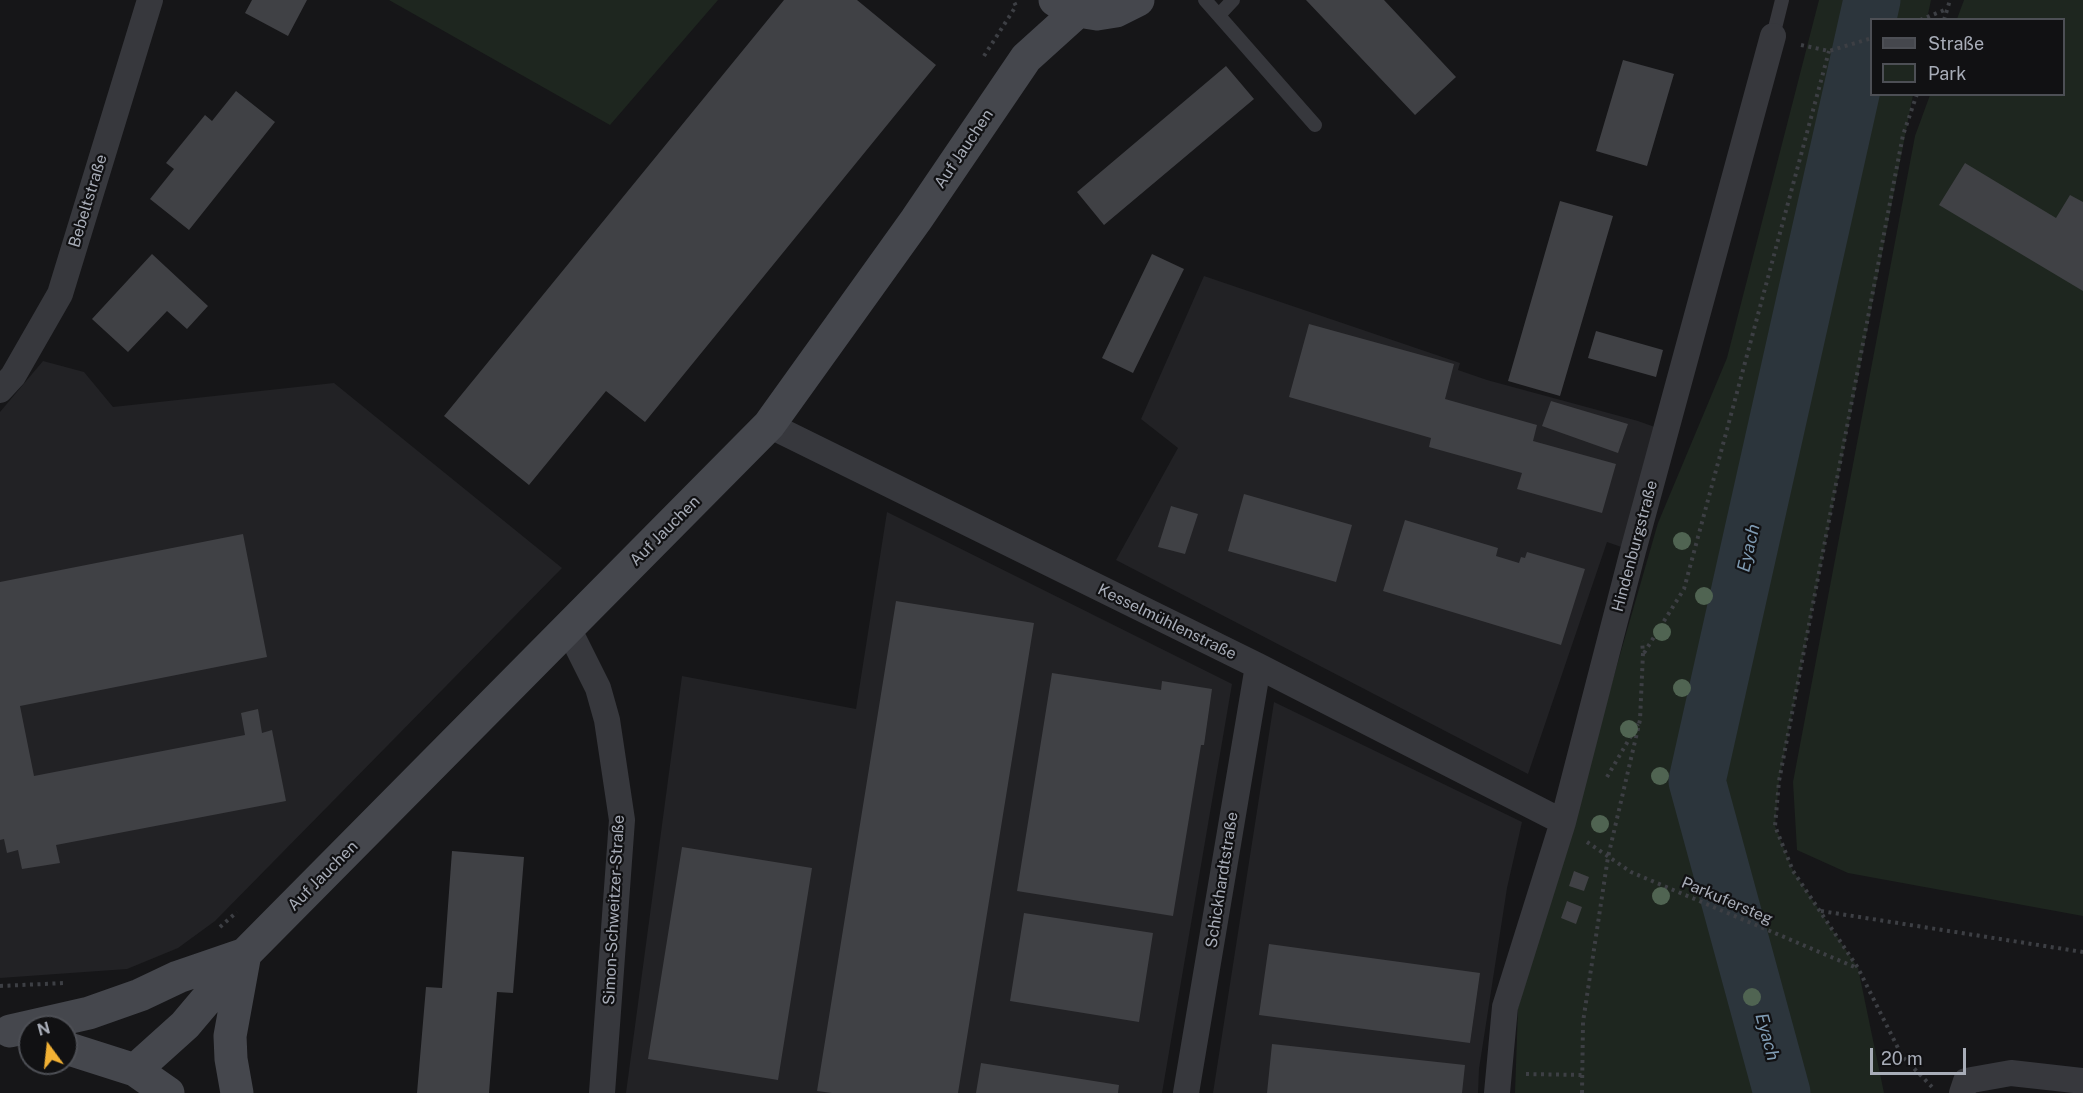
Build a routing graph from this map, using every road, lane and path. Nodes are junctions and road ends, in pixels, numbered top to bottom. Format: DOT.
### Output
graph roads {
  1 [pos="150,0"];
  2 [pos="1013,0"];
  3 [pos="1043,0"];
  4 [pos="1138,0"];
  5 [pos="1205,0"];
  6 [pos="1233,0"];
  7 [pos="1782,0"];
  8 [pos="1950,0"];
  9 [pos="1067,6"];
  10 [pos="1947,9"];
  11 [pos="1219,15"];
  12 [pos="1925,18"];
  13 [pos="1945,18"];
  14 [pos="1870,39"];
  15 [pos="1782,40"];
  16 [pos="1829,51"];
  17 [pos="984,56"];
  18 [pos="1026,58"];
  19 [pos="1916,96"];
  20 [pos="1315,125"];
  21 [pos="0,390"];
  22 [pos="769,425"];
  23 [pos="568,628"];
  24 [pos="1643,653"];
  25 [pos="1258,666"];
  26 [pos="1563,822"];
  27 [pos="1592,846"];
  28 [pos="1608,857"];
  29 [pos="239,910"];
  30 [pos="1821,910"];
  31 [pos="213,932"];
  32 [pos="2083,952"];
  33 [pos="245,954"];
  34 [pos="1857,968"];
  35 [pos="13,1032"];
  36 [pos="78,1052"];
  37 [pos="135,1070"];
  38 [pos="1582,1075"];
  39 [pos="2083,1081"];
  40 [pos="1498,1083"];
  41 [pos="168,1093"];
  42 [pos="237,1093"];
  43 [pos="602,1093"];
  44 [pos="1186,1093"];
  45 [pos="1582,1093"];
  46 [pos="1937,1093"];
  47 [pos="1962,1093"];
  1 -- 21 [label="street, Bebeltstraße"];
  2 -- 17 [label="path"];
  3 -- 18 [label="main road, Auf Jauchen"];
  4 -- 9 [label="main road"];
  5 -- 11 [label="lane"];
  6 -- 11 [label="lane"];
  7 -- 15 [label="lane, Hindenburgstraße"];
  8 -- 10 [label="path"];
  9 -- 18 [label="main road, Auf Jauchen"];
  10 -- 12 [label="path"];
  10 -- 13 [label="path"];
  11 -- 20 [label="lane"];
  14 -- 16 [label="path"];
  15 -- 16 [label="path"];
  15 -- 26 [label="street, Hindenburgstraße"];
  16 -- 24 [label="path"];
  18 -- 22 [label="main road, Auf Jauchen"];
  19 -- 30 [label="path"];
  22 -- 23 [label="main road, Auf Jauchen"];
  22 -- 25 [label="street, Kesselmühlenstraße"];
  23 -- 33 [label="main road, Auf Jauchen"];
  23 -- 43 [label="street, Simon-Schweitzer-Straße"];
  25 -- 26 [label="street, Kesselmühlenstraße"];
  25 -- 44 [label="street, Schickhardtstraße"];
  26 -- 40 [label="street, Hindenburgstraße"];
  27 -- 28 [label="path, Parkufersteg"];
  28 -- 34 [label="path, Parkufersteg"];
  28 -- 38 [label="path"];
  29 -- 31 [label="path"];
  30 -- 32 [label="path"];
  30 -- 34 [label="path"];
  33 -- 35 [label="main road, Auf Jauchen"];
  33 -- 37 [label="main road, Auf Jauchen"];
  33 -- 42 [label="main road"];
  34 -- 46 [label="path"];
  36 -- 37 [label="main road"];
  37 -- 41 [label="main road"];
  38 -- 40 [label="path"];
  38 -- 45 [label="path"];
  39 -- 47 [label="street"];
}
